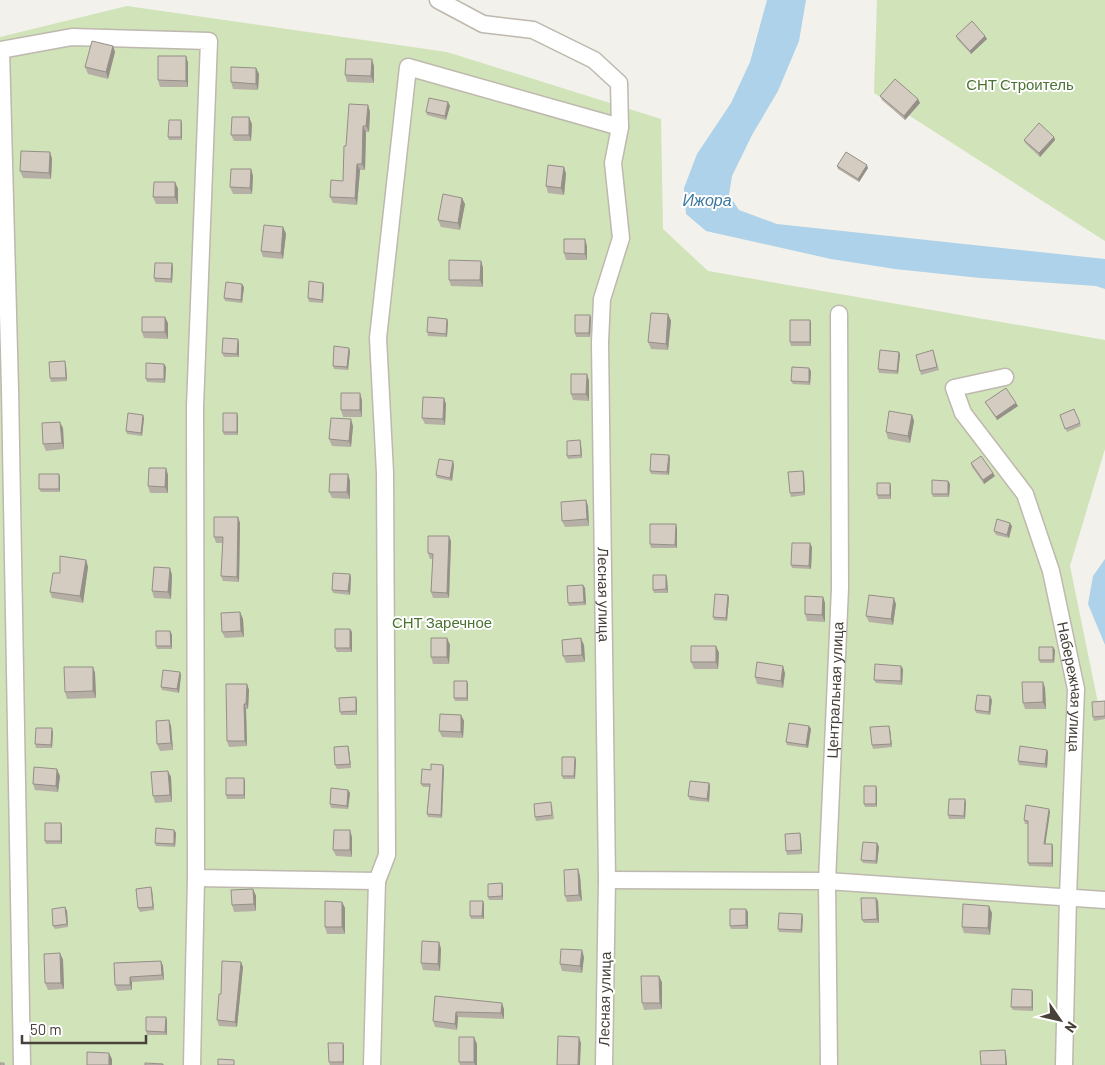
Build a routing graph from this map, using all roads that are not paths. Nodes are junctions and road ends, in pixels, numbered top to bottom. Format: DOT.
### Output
graph roads {
  1 [pos="438,0"];
  2 [pos="620,127"];
  3 [pos="839,314"];
  4 [pos="1006,377"];
  5 [pos="196,878"];
  6 [pos="377,880"];
  7 [pos="607,880"];
  8 [pos="827,881"];
  9 [pos="1068,897"];
  10 [pos="1105,900"];
  11 [pos="22,1065"];
  12 [pos="192,1065"];
  13 [pos="372,1065"];
  14 [pos="604,1065"];
  15 [pos="829,1065"];
  16 [pos="1064,1065"];
  1 -- 2 [label="street, Лесная улица"];
  2 -- 6 [label="street"];
  2 -- 7 [label="street, Лесная улица"];
  3 -- 8 [label="street, Центральная улица"];
  4 -- 9 [label="street, Набережная улица"];
  5 -- 6 [label="street"];
  5 -- 11 [label="street"];
  5 -- 12 [label="street"];
  6 -- 13 [label="street"];
  7 -- 8 [label="street"];
  7 -- 14 [label="street, Лесная улица"];
  8 -- 9 [label="street"];
  8 -- 15 [label="street, Центральная улица"];
  9 -- 10 [label="street"];
  9 -- 16 [label="street, Набережная улица"];
}
